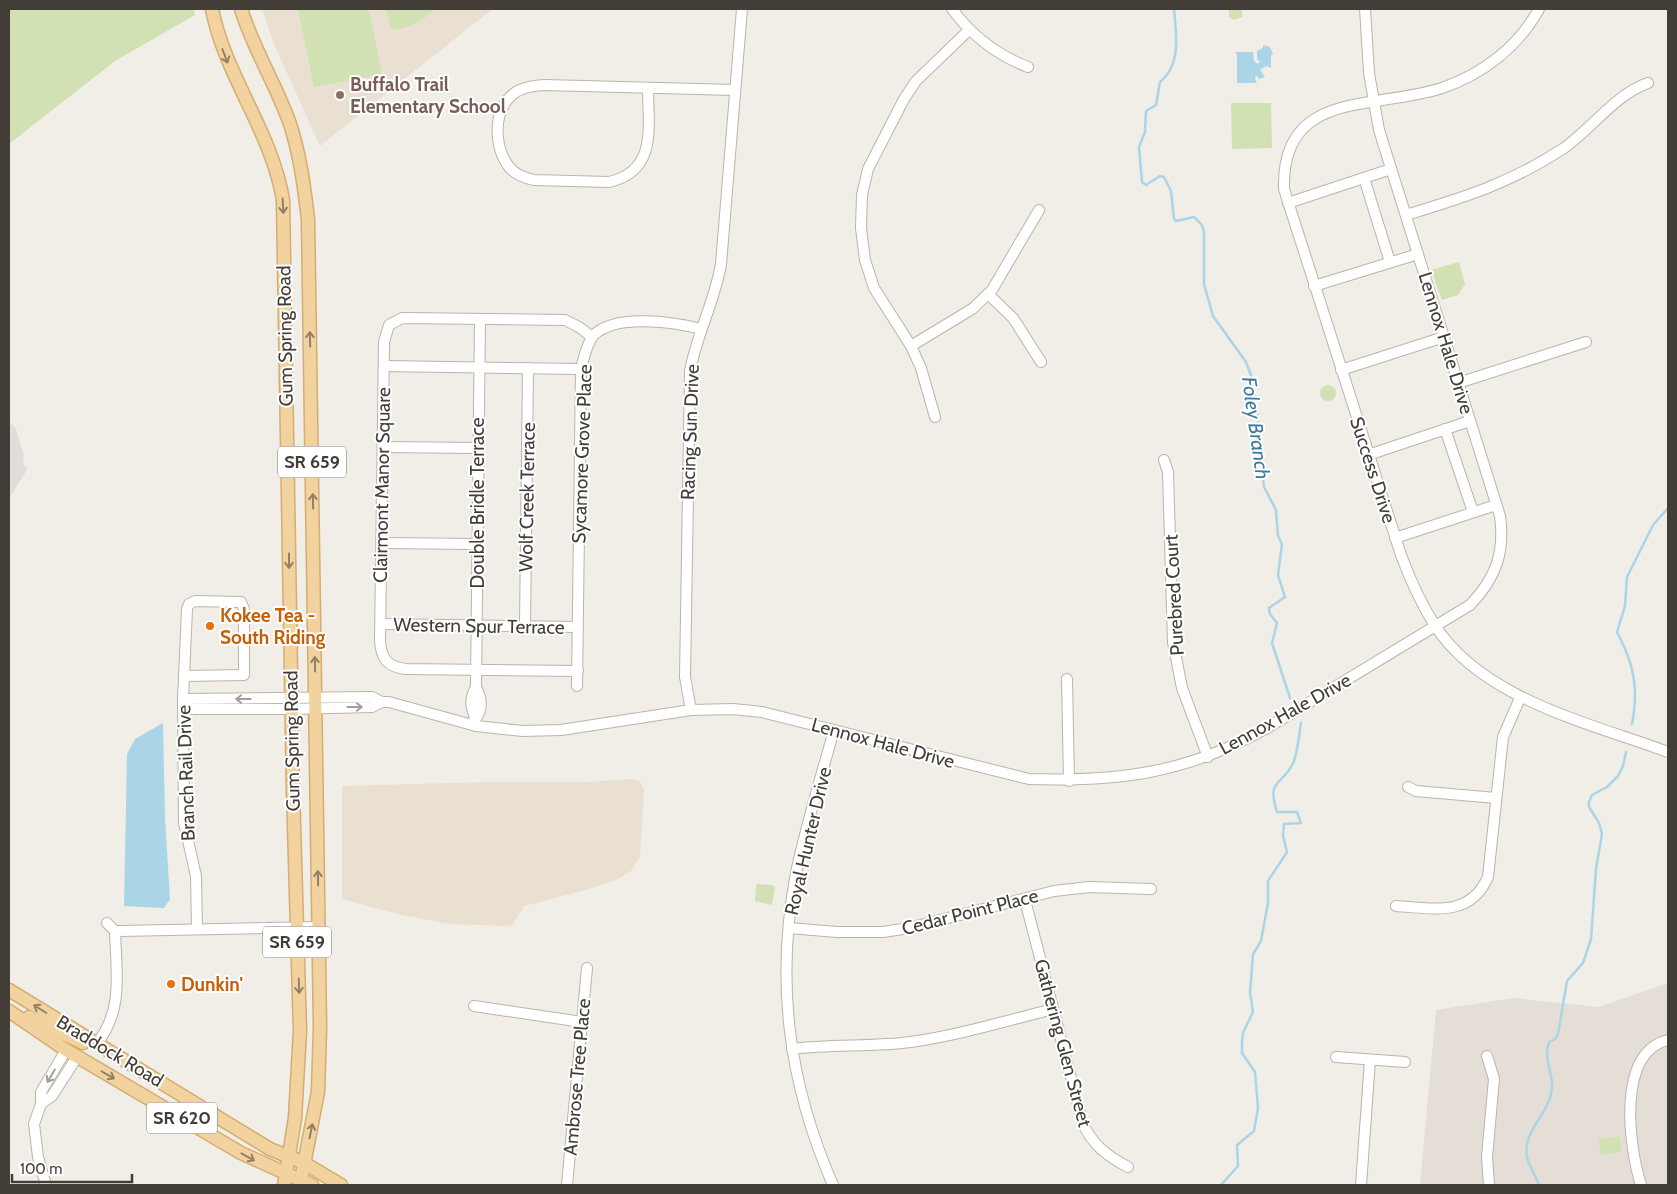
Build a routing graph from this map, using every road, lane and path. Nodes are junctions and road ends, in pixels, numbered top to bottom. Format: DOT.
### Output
graph roads {
  1 [pos="212,9"];
  2 [pos="241,9"];
  3 [pos="742,9"];
  4 [pos="952,9"];
  5 [pos="1365,9"];
  6 [pos="1540,9"];
  7 [pos="969,30"];
  8 [pos="1028,67"];
  9 [pos="1648,83"];
  10 [pos="648,88"];
  11 [pos="735,90"];
  12 [pos="1373,101"];
  13 [pos="1391,169"];
  14 [pos="1364,178"];
  15 [pos="1288,202"];
  16 [pos="1039,210"];
  17 [pos="1406,215"];
  18 [pos="1418,254"];
  19 [pos="1390,262"];
  20 [pos="1314,286"];
  21 [pos="988,294"];
  22 [pos="480,319"];
  23 [pos="701,329"];
  24 [pos="1444,336"];
  25 [pos="592,337"];
  26 [pos="1586,342"];
  27 [pos="911,346"];
  28 [pos="1041,362"];
  29 [pos="384,366"];
  30 [pos="479,367"];
  31 [pos="528,368"];
  32 [pos="581,369"];
  33 [pos="1341,370"];
  34 [pos="1458,383"];
  35 [pos="935,417"];
  36 [pos="1470,421"];
  37 [pos="1445,429"];
  38 [pos="383,447"];
  39 [pos="477,448"];
  40 [pos="1368,455"];
  41 [pos="1164,460"];
  42 [pos="1496,505"];
  43 [pos="1473,512"];
  44 [pos="1395,538"];
  45 [pos="382,543"];
  46 [pos="476,544"];
  47 [pos="380,624"];
  48 [pos="477,626"];
  49 [pos="525,626"];
  50 [pos="1435,626"];
  51 [pos="578,627"];
  52 [pos="476,670"];
  53 [pos="578,671"];
  54 [pos="184,676"];
  55 [pos="1067,679"];
  56 [pos="577,686"];
  57 [pos="1520,698"];
  58 [pos="316,702"];
  59 [pos="183,704"];
  60 [pos="292,704"];
  61 [pos="691,710"];
  62 [pos="475,723"];
  63 [pos="834,730"];
  64 [pos="1668,752"];
  65 [pos="1208,757"];
  66 [pos="1069,780"];
  67 [pos="1408,787"];
  68 [pos="1496,798"];
  69 [pos="1150,889"];
  70 [pos="1024,900"];
  71 [pos="1396,906"];
  72 [pos="107,923"];
  73 [pos="319,927"];
  74 [pos="197,928"];
  75 [pos="296,928"];
  76 [pos="789,928"];
  77 [pos="115,931"];
  78 [pos="587,968"];
  79 [pos="9,990"];
  80 [pos="9,1006"];
  81 [pos="474,1006"];
  82 [pos="1053,1009"];
  83 [pos="9,1011"];
  84 [pos="582,1022"];
  85 [pos="1668,1040"];
  86 [pos="97,1043"];
  87 [pos="792,1049"];
  88 [pos="72,1053"];
  89 [pos="1487,1056"];
  90 [pos="1336,1057"];
  91 [pos="1370,1060"];
  92 [pos="1405,1062"];
  93 [pos="289,1157"];
  94 [pos="304,1163"];
  95 [pos="1128,1167"];
  96 [pos="285,1179"];
  97 [pos="304,1183"];
  98 [pos="46,1185"];
  99 [pos="341,1185"];
  100 [pos="567,1185"];
  101 [pos="833,1185"];
  102 [pos="1361,1185"];
  103 [pos="1489,1185"];
  104 [pos="1641,1185"];
  1 -- 60 [label="main road, Gum Spring Road / SR 659, one-way"];
  58 -- 2 [label="main road, Gum Spring Road / SR 659, one-way"];
  3 -- 11 [label="street, Racing Sun Drive"];
  4 -- 7 [label="street"];
  5 -- 12 [label="street, Lennox Hale Drive"];
  6 -- 12 [label="street, Success Drive"];
  7 -- 8 [label="street"];
  7 -- 27 [label="street"];
  9 -- 17 [label="street"];
  10 -- 10 [label="street"];
  10 -- 11 [label="street"];
  11 -- 23 [label="street, Racing Sun Drive"];
  12 -- 13 [label="street, Lennox Hale Drive"];
  12 -- 15 [label="street, Success Drive"];
  13 -- 14 [label="street"];
  13 -- 17 [label="street, Lennox Hale Drive"];
  14 -- 15 [label="street"];
  14 -- 19 [label="street"];
  15 -- 20 [label="street, Success Drive"];
  16 -- 21 [label="street"];
  17 -- 18 [label="street, Lennox Hale Drive"];
  18 -- 19 [label="street"];
  18 -- 24 [label="street, Lennox Hale Drive"];
  19 -- 20 [label="street"];
  20 -- 33 [label="street, Success Drive"];
  21 -- 27 [label="street"];
  21 -- 28 [label="street"];
  22 -- 25 [label="street, Clairmont Manor Square"];
  22 -- 29 [label="street, Clairmont Manor Square"];
  22 -- 30 [label="street, Double Bridle Terrace"];
  23 -- 25 [label="street, Sycamore Grove Place"];
  23 -- 61 [label="street, Racing Sun Drive"];
  24 -- 33 [label="street"];
  24 -- 34 [label="street, Lennox Hale Drive"];
  25 -- 32 [label="street, Sycamore Grove Place"];
  26 -- 34 [label="street"];
  27 -- 35 [label="street"];
  29 -- 30 [label="street"];
  29 -- 38 [label="street, Clairmont Manor Square"];
  30 -- 31 [label="street"];
  30 -- 39 [label="street, Double Bridle Terrace"];
  31 -- 32 [label="street"];
  31 -- 49 [label="street, Wolf Creek Terrace"];
  32 -- 51 [label="street, Sycamore Grove Place"];
  33 -- 40 [label="street, Success Drive"];
  34 -- 36 [label="street, Lennox Hale Drive"];
  36 -- 37 [label="street"];
  36 -- 42 [label="street, Lennox Hale Drive"];
  37 -- 40 [label="street"];
  37 -- 43 [label="street"];
  38 -- 39 [label="street"];
  38 -- 45 [label="street, Clairmont Manor Square"];
  39 -- 46 [label="street, Double Bridle Terrace"];
  40 -- 44 [label="street, Success Drive"];
  41 -- 65 [label="street, Purebred Court"];
  42 -- 43 [label="street"];
  42 -- 50 [label="street, Lennox Hale Drive"];
  43 -- 44 [label="street"];
  44 -- 50 [label="street, Success Drive"];
  45 -- 46 [label="street"];
  45 -- 47 [label="street, Clairmont Manor Square"];
  46 -- 48 [label="street, Double Bridle Terrace"];
  47 -- 48 [label="street, Western Spur Terrace"];
  47 -- 52 [label="street, Clairmont Manor Square"];
  48 -- 49 [label="street, Western Spur Terrace"];
  48 -- 52 [label="street, Double Bridle Terrace"];
  49 -- 51 [label="street, Western Spur Terrace"];
  50 -- 57 [label="street, Success Drive"];
  50 -- 65 [label="street, Lennox Hale Drive"];
  51 -- 53 [label="street, Sycamore Grove Place"];
  52 -- 53 [label="street, Clairmont Manor Square"];
  52 -- 62 [label="street, Double Bridle Terrace"];
  53 -- 56 [label="street, Sycamore Grove Place"];
  54 -- 54 [label="street, Branch Rail Drive"];
  54 -- 59 [label="street, Branch Rail Drive"];
  55 -- 66 [label="street"];
  57 -- 64 [label="street, Success Drive"];
  57 -- 68 [label="street"];
  58 -- 60 [label="street, Lennox Hale Drive"];
  58 -- 62 [label="street, Lennox Hale Drive"];
  73 -- 58 [label="main road, Gum Spring Road / SR 659, one-way"];
  59 -- 60 [label="street, Lennox Hale Drive"];
  59 -- 74 [label="street, Branch Rail Drive"];
  60 -- 75 [label="main road, Gum Spring Road / SR 659"];
  61 -- 62 [label="street, Lennox Hale Drive"];
  61 -- 63 [label="street, Lennox Hale Drive"];
  63 -- 66 [label="street, Lennox Hale Drive"];
  63 -- 76 [label="street, Royal Hunter Drive"];
  65 -- 66 [label="street, Lennox Hale Drive"];
  67 -- 68 [label="street"];
  68 -- 71 [label="street"];
  69 -- 70 [label="street, Cedar Point Place"];
  70 -- 76 [label="street, Cedar Point Place"];
  70 -- 82 [label="street, Gathering Glen Street"];
  72 -- 77 [label="street"];
  73 -- 75 [label="street"];
  94 -- 73 [label="main road, Gum Spring Road / SR 659, one-way"];
  74 -- 75 [label="street"];
  74 -- 77 [label="street"];
  75 -- 93 [label="main road, Gum Spring Road / SR 659, one-way"];
  76 -- 87 [label="street, Royal Hunter Drive"];
  77 -- 86 [label="street"];
  78 -- 84 [label="street, Ambrose Tree Place"];
  86 -- 79 [label="main road, Braddock Road / SR 620, one-way"];
  80 -- 86 [label="main road"];
  81 -- 84 [label="street"];
  82 -- 87 [label="street"];
  82 -- 95 [label="street, Gathering Glen Street"];
  83 -- 88 [label="main road, Braddock Road / SR 620"];
  84 -- 100 [label="street, Ambrose Tree Place"];
  85 -- 104 [label="street"];
  86 -- 93 [label="main road, Braddock Road / SR 620"];
  87 -- 101 [label="street, Royal Hunter Drive"];
  88 -- 96 [label="main road, Braddock Road / SR 620, one-way"];
  88 -- 98 [label="street"];
  89 -- 103 [label="street"];
  90 -- 91 [label="street"];
  91 -- 92 [label="street"];
  91 -- 102 [label="street"];
  93 -- 94 [label="main road, Braddock Road"];
  93 -- 96 [label="main road, Gum Spring Road / SR 659"];
  94 -- 97 [label="main road, Gum Spring Road / SR 659"];
  94 -- 99 [label="main road, Braddock Road"];
  96 -- 97 [label="main road, Braddock Road / SR 620"];
}
